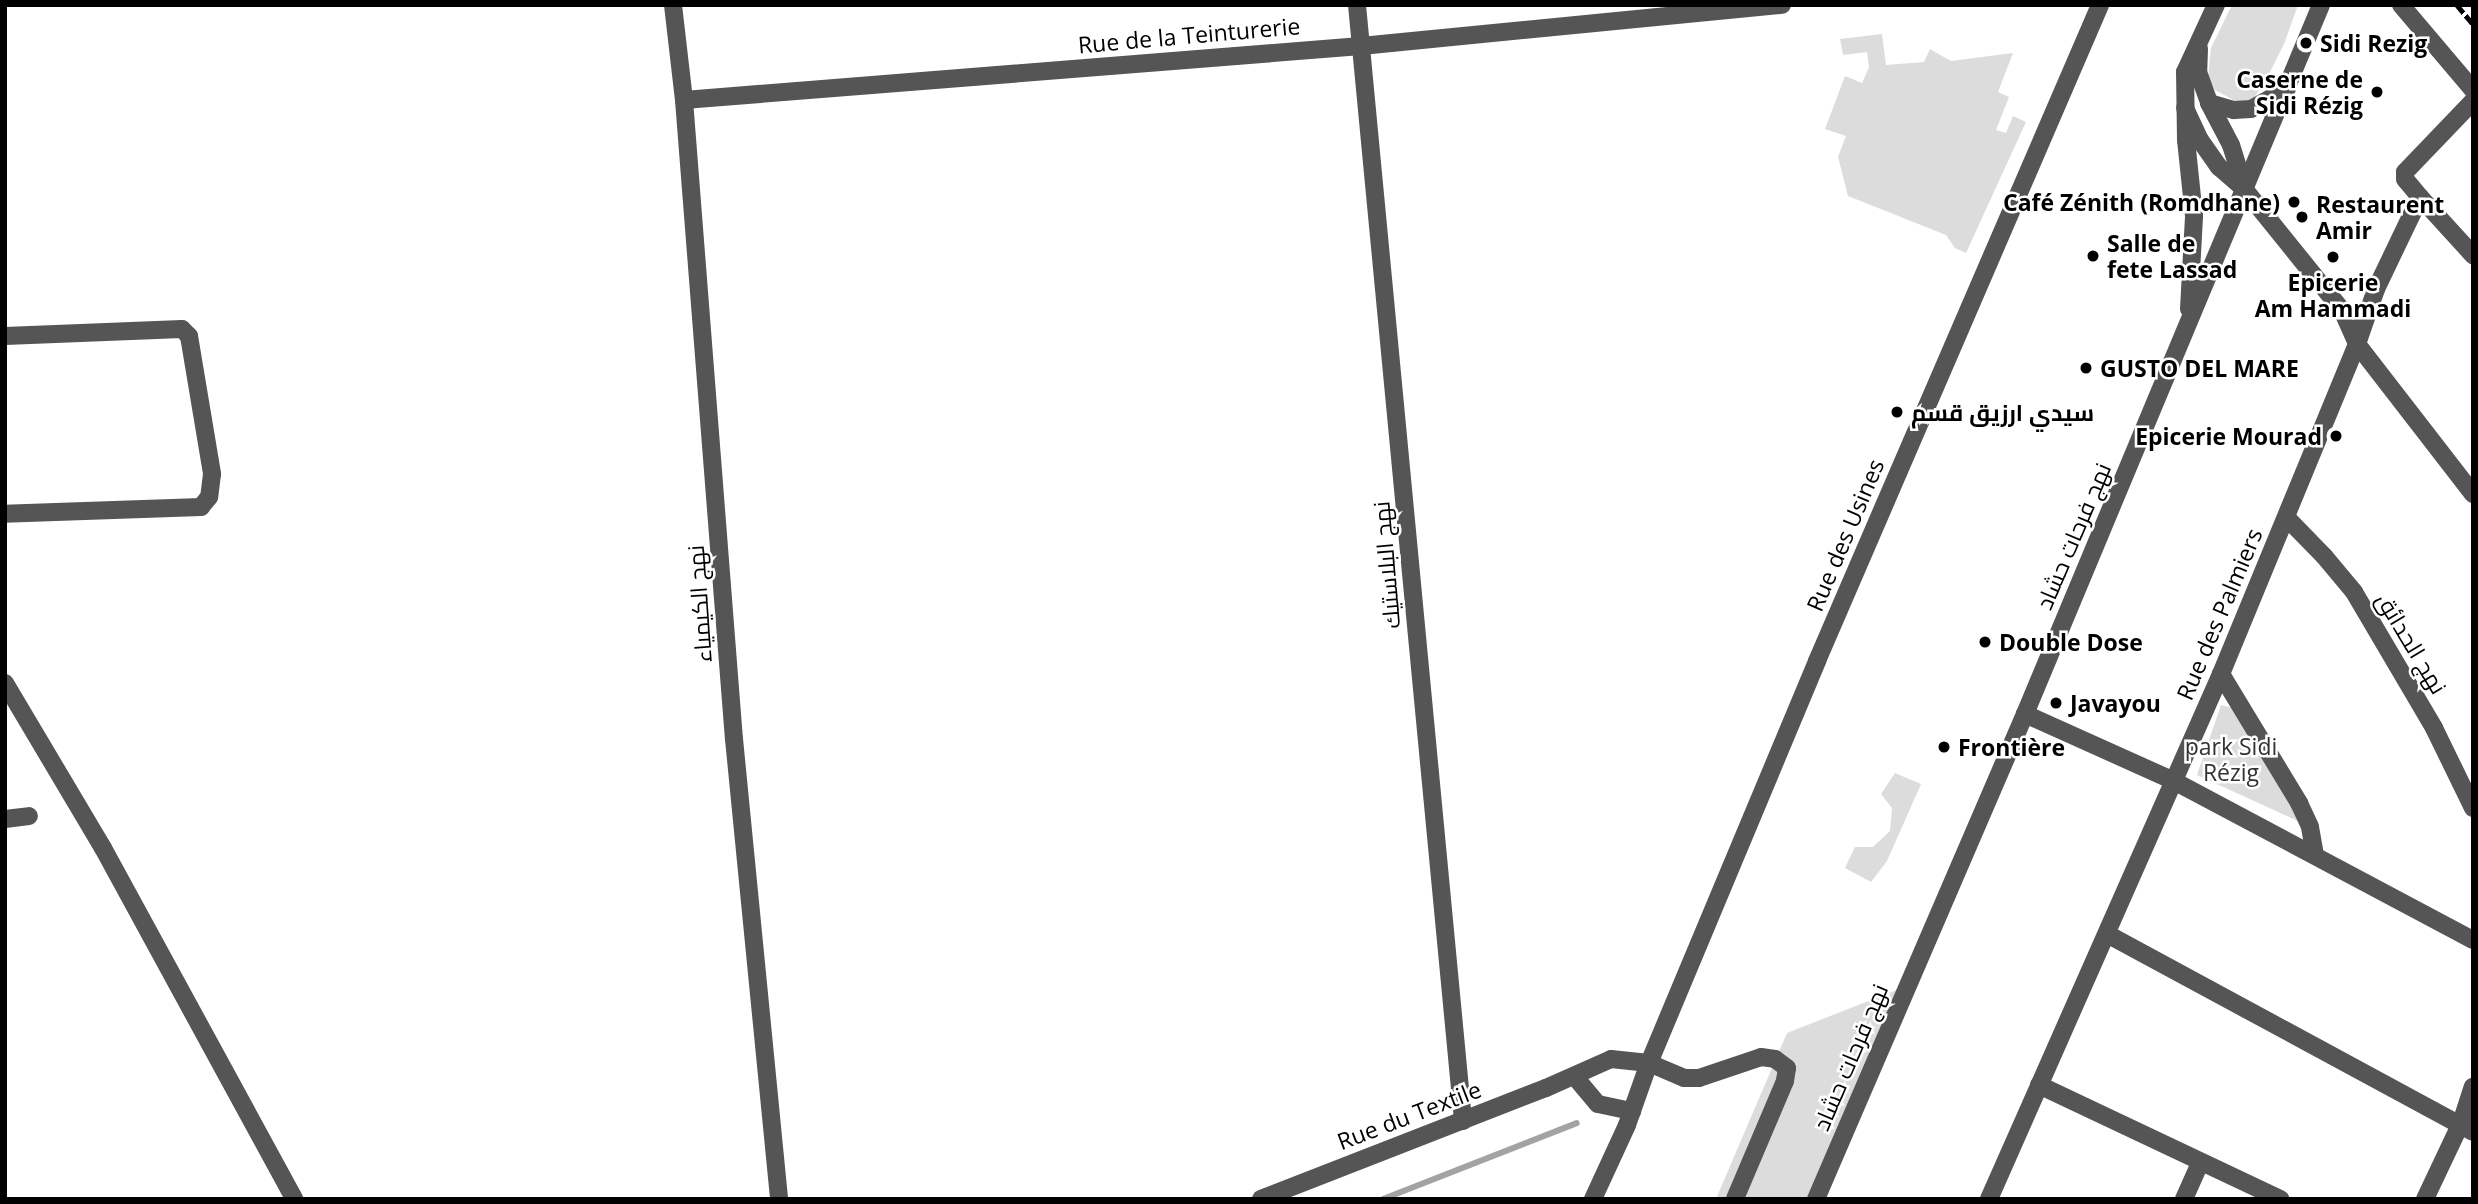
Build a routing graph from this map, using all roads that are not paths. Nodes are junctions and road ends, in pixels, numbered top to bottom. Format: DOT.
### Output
graph roads {
  1 [pos="673,5"];
  2 [pos="1357,5"];
  3 [pos="1782,5"];
  4 [pos="2100,5"];
  5 [pos="2321,5"];
  6 [pos="2401,5"];
  7 [pos="2213,12"];
  8 [pos="2199,44"];
  9 [pos="1361,46"];
  10 [pos="2287,89"];
  11 [pos="2473,90"];
  12 [pos="684,100"];
  13 [pos="2473,101"];
  14 [pos="2209,103"];
  15 [pos="2185,108"];
  16 [pos="2245,190"];
  17 [pos="2420,197"];
  18 [pos="2473,255"];
  19 [pos="2188,327"];
  20 [pos="5,336"];
  21 [pos="2357,344"];
  22 [pos="2473,494"];
  23 [pos="5,514"];
  24 [pos="2287,518"];
  25 [pos="2221,674"];
  26 [pos="5,683"];
  27 [pos="2025,715"];
  28 [pos="2172,780"];
  29 [pos="2473,808"];
  30 [pos="29,816"];
  31 [pos="5,819"];
  32 [pos="2315,855"];
  33 [pos="2107,934"];
  34 [pos="2473,940"];
  35 [pos="1649,1063"];
  36 [pos="1575,1077"];
  37 [pos="2039,1085"];
  38 [pos="2473,1087"];
  39 [pos="1632,1111"];
  40 [pos="1463,1121"];
  41 [pos="2467,1127"];
  42 [pos="2200,1163"];
  43 [pos="294,1199"];
  44 [pos="779,1199"];
  45 [pos="1261,1199"];
  46 [pos="1593,1199"];
  47 [pos="1735,1199"];
  48 [pos="1816,1199"];
  49 [pos="1989,1199"];
  50 [pos="2184,1199"];
  51 [pos="2280,1199"];
  52 [pos="2425,1199"];
  1 -- 12 [label="street, نهج الكيمياء"];
  2 -- 9 [label="street, نهج البلاستيك"];
  3 -- 9 [label="street, Rue de la Teinturerie"];
  4 -- 35 [label="street, Rue des Usines"];
  5 -- 10 [label="street, نهج فرحات حشاد"];
  6 -- 11 [label="street"];
  7 -- 8 [label="street"];
  8 -- 14 [label="street"];
  8 -- 15 [label="street"];
  9 -- 12 [label="street, Rue de la Teinturerie"];
  9 -- 40 [label="street, نهج البلاستيك"];
  10 -- 14 [label="street"];
  10 -- 16 [label="street, نهج فرحات حشاد"];
  12 -- 44 [label="street, نهج الكيمياء"];
  13 -- 17 [label="street"];
  14 -- 16 [label="street"];
  15 -- 16 [label="street"];
  15 -- 19 [label="street"];
  16 -- 19 [label="street, نهج فرحات حشاد"];
  16 -- 21 [label="street"];
  17 -- 18 [label="street"];
  17 -- 21 [label="street, Rue des Palmiers"];
  19 -- 27 [label="street, نهج فرحات حشاد"];
  20 -- 23 [label="street"];
  21 -- 22 [label="street"];
  21 -- 24 [label="street, Rue des Palmiers"];
  24 -- 25 [label="street, Rue des Palmiers"];
  24 -- 29 [label="street, نهج الحدائق"];
  25 -- 28 [label="street, Rue des Palmiers"];
  25 -- 32 [label="street"];
  26 -- 43 [label="street"];
  27 -- 28 [label="street"];
  27 -- 48 [label="street, نهج فرحات حشاد"];
  28 -- 32 [label="street"];
  28 -- 33 [label="street, Rue des Palmiers"];
  30 -- 31 [label="street"];
  32 -- 34 [label="street"];
  33 -- 37 [label="street, Rue des Palmiers"];
  33 -- 41 [label="street"];
  35 -- 36 [label="street, Rue du Textile"];
  35 -- 39 [label="street, Rue des Usines"];
  35 -- 47 [label="street, Rue du Textile"];
  36 -- 39 [label="street"];
  36 -- 40 [label="street, Rue du Textile"];
  37 -- 42 [label="street"];
  37 -- 49 [label="street, Rue des Palmiers"];
  38 -- 41 [label="street"];
  39 -- 46 [label="street, Rue des Usines"];
  40 -- 45 [label="street, Rue du Textile"];
  41 -- 52 [label="street"];
  42 -- 50 [label="street"];
  42 -- 51 [label="street"];
}
